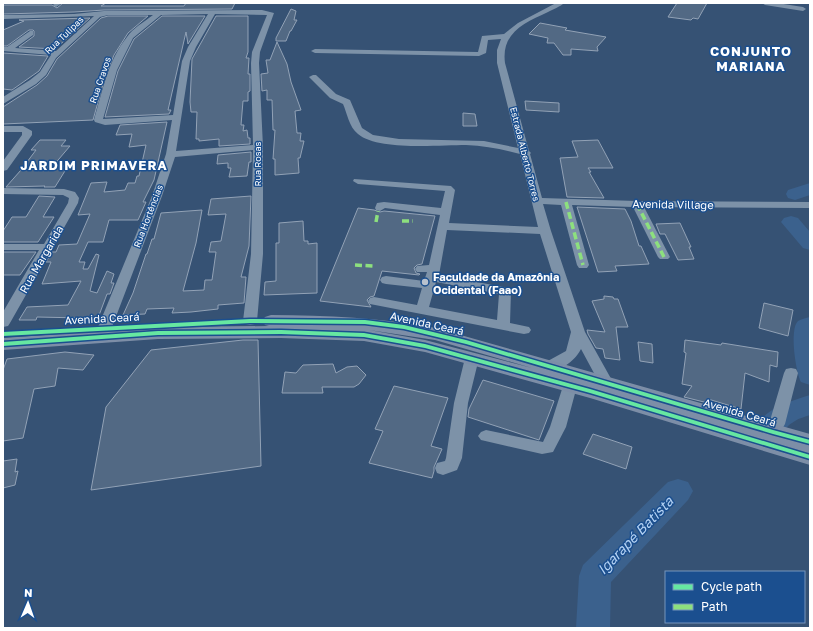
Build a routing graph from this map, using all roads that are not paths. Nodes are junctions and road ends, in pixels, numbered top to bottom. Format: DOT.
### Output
graph roads {
  1 [pos="202,3"];
  2 [pos="561,3"];
  3 [pos="765,3"];
  4 [pos="803,9"];
  5 [pos="194,12"];
  6 [pos="213,12"];
  7 [pos="104,13"];
  8 [pos="159,13"];
  9 [pos="3,17"];
  10 [pos="30,33"];
  11 [pos="506,36"];
  12 [pos="6,49"];
  13 [pos="315,51"];
  14 [pos="57,53"];
  15 [pos="313,77"];
  16 [pos="3,101"];
  17 [pos="176,117"];
  18 [pos="3,129"];
  19 [pos="258,147"];
  20 [pos="526,153"];
  21 [pos="171,154"];
  22 [pos="3,168"];
  23 [pos="358,181"];
  24 [pos="3,191"];
  25 [pos="536,201"];
  26 [pos="566,202"];
  27 [pos="637,204"];
  28 [pos="810,205"];
  29 [pos="380,208"];
  30 [pos="445,212"];
  31 [pos="443,226"];
  32 [pos="545,231"];
  33 [pos="3,247"];
  34 [pos="47,247"];
  35 [pos="664,257"];
  36 [pos="583,265"];
  37 [pos="420,269"];
  38 [pos="432,277"];
  39 [pos="386,280"];
  40 [pos="374,301"];
  41 [pos="421,311"];
  42 [pos="250,321"];
  43 [pos="3,324"];
  44 [pos="503,326"];
  45 [pos="105,327"];
  46 [pos="524,330"];
  47 [pos="578,332"];
  48 [pos="3,334"];
  49 [pos="3,344"];
  50 [pos="472,358"];
  51 [pos="551,366"];
  52 [pos="791,373"];
  53 [pos="607,384"];
  54 [pos="570,386"];
  55 [pos="774,432"];
  56 [pos="486,436"];
  57 [pos="810,442"];
  58 [pos="787,450"];
  59 [pos="810,457"];
  60 [pos="810,462"];
  61 [pos="443,468"];
  1 -- 5 [label="street"];
  2 -- 11 [label="street"];
  3 -- 4 [label="street"];
  5 -- 6 [label="street"];
  5 -- 8 [label="street"];
  6 -- 17 [label="street, Rua Hortências"];
  6 -- 19 [label="street, Rua Rosas"];
  7 -- 8 [label="street"];
  7 -- 9 [label="street"];
  7 -- 14 [label="street, Rua Tulipas"];
  8 -- 17 [label="street, Rua Cravos"];
  10 -- 12 [label="street"];
  11 -- 13 [label="street"];
  11 -- 20 [label="street, Estrada Alberto Torres"];
  12 -- 14 [label="street"];
  14 -- 16 [label="street, Rua Tulipas"];
  15 -- 20 [label="street"];
  17 -- 21 [label="street, Rua Hortências"];
  18 -- 22 [label="street"];
  19 -- 21 [label="street"];
  19 -- 42 [label="street, Rua Rosas"];
  20 -- 25 [label="street, Estrada Alberto Torres"];
  21 -- 45 [label="street, Rua Hortências"];
  23 -- 30 [label="street"];
  24 -- 34 [label="street, Rua Margarida"];
  25 -- 26 [label="street, Avenida Village"];
  25 -- 32 [label="street, Estrada Alberto Torres"];
  26 -- 27 [label="street, Avenida Village"];
  26 -- 36 [label="street"];
  27 -- 28 [label="street, Avenida Village"];
  27 -- 35 [label="street"];
  29 -- 30 [label="street"];
  30 -- 31 [label="street"];
  31 -- 32 [label="street"];
  31 -- 38 [label="street"];
  32 -- 47 [label="street, Estrada Alberto Torres"];
  33 -- 34 [label="street"];
  34 -- 43 [label="street, Rua Margarida"];
  37 -- 38 [label="street"];
  38 -- 39 [label="street"];
  38 -- 41 [label="street"];
  38 -- 44 [label="street"];
  40 -- 41 [label="street"];
  41 -- 44 [label="street"];
  42 -- 45 [label="main road, Avenida Ceará"];
  42 -- 51 [label="main road, Avenida Ceará"];
  44 -- 46 [label="street"];
  45 -- 48 [label="main road, Avenida Ceará"];
  47 -- 51 [label="street, Estrada Alberto Torres"];
  47 -- 53 [label="street, Estrada Alberto Torres"];
  49 -- 50 [label="main road, Avenida Ceará"];
  50 -- 54 [label="main road, Avenida Ceará"];
  50 -- 61 [label="street"];
  51 -- 53 [label="main road, Avenida Ceará"];
  52 -- 55 [label="street"];
  53 -- 55 [label="main road, Avenida Ceará"];
  54 -- 56 [label="street"];
  54 -- 58 [label="main road, Avenida Ceará"];
  55 -- 57 [label="main road, Avenida Ceará"];
  58 -- 59 [label="main road, Avenida Ceará"];
  58 -- 60 [label="street, Avenida Ceará"];
}
